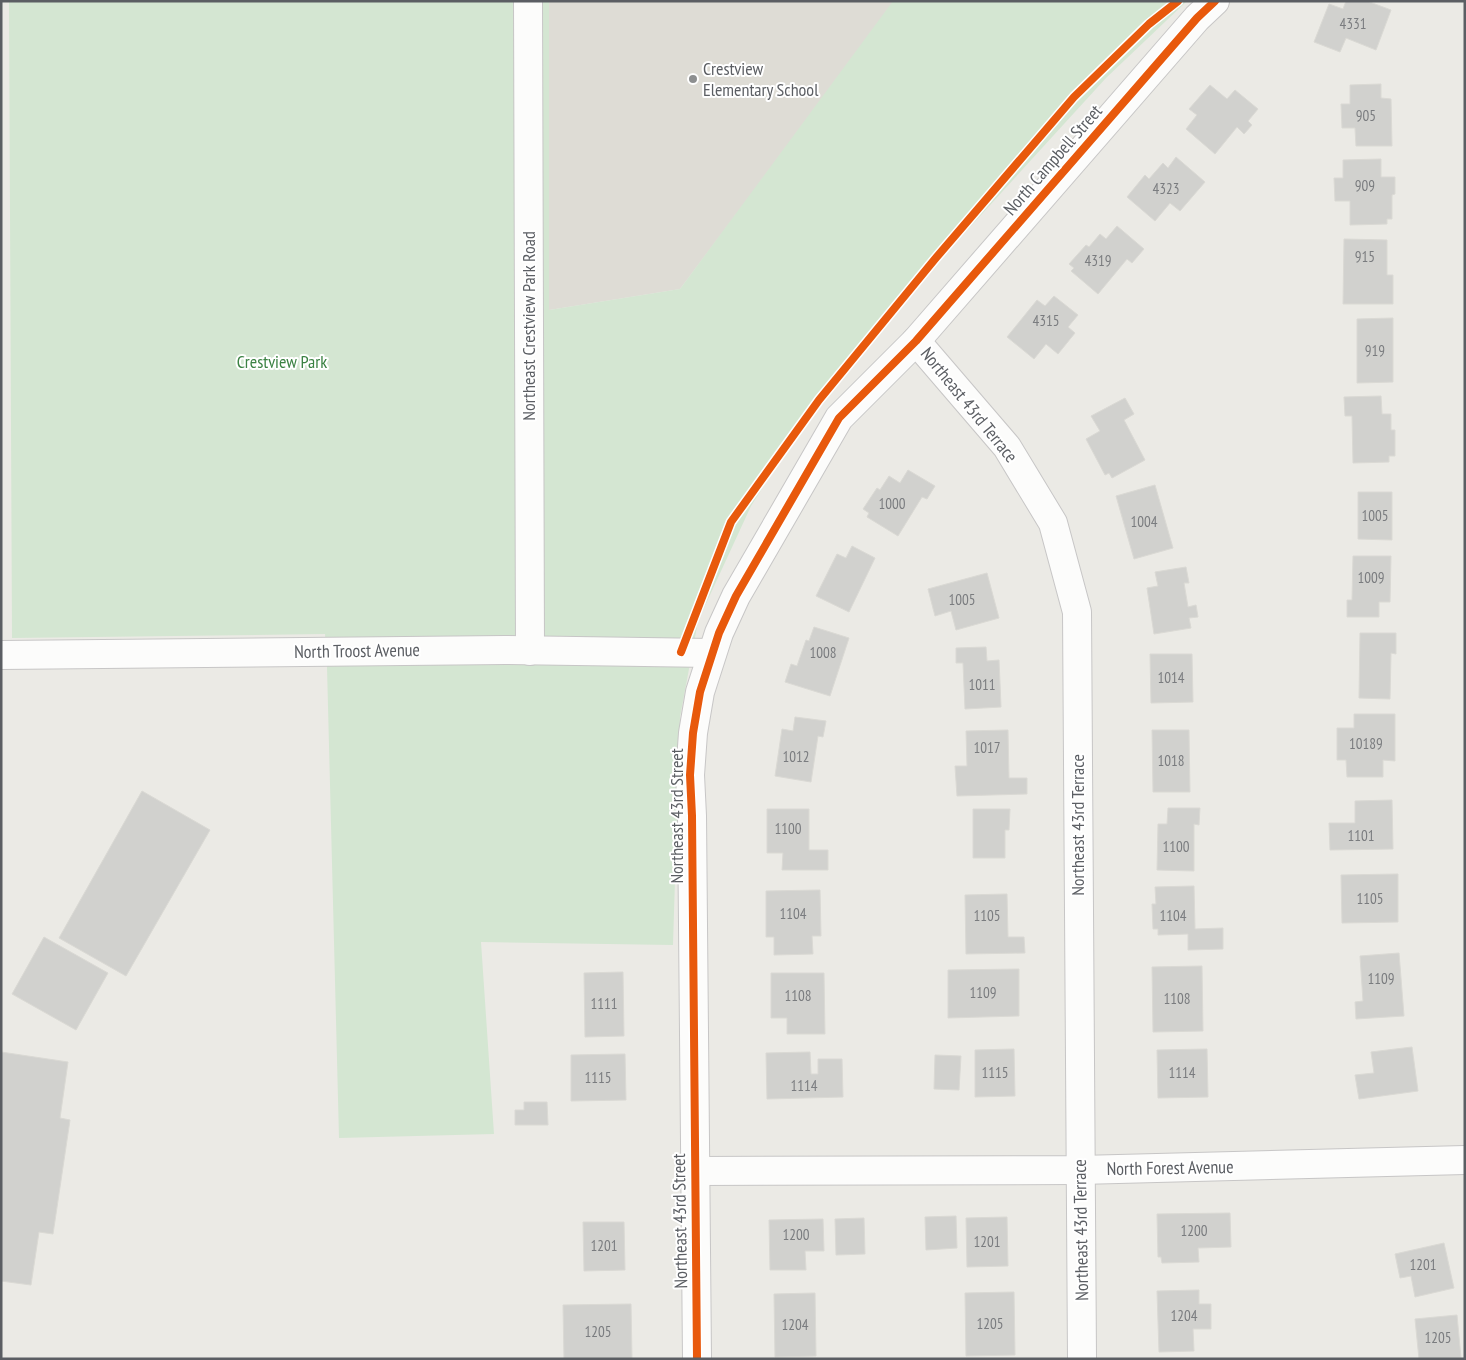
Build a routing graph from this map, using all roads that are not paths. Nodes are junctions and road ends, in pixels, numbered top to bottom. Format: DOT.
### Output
graph roads {
  1 [pos="528,1"];
  2 [pos="1215,1"];
  3 [pos="916,341"];
  4 [pos="530,650"];
  5 [pos="712,653"];
  6 [pos="1,655"];
  7 [pos="1465,1160"];
  8 [pos="1080,1170"];
  9 [pos="695,1171"];
  10 [pos="697,1359"];
  11 [pos="1082,1359"];
  1 -- 4 [label="street, Northeast Crestview Park Road"];
  2 -- 3 [label="street, North Campbell Street"];
  3 -- 5 [label="street, Northeast 43rd Street"];
  3 -- 8 [label="street, Northeast 43rd Terrace"];
  4 -- 5 [label="street, North Troost Avenue"];
  4 -- 6 [label="street, North Troost Avenue"];
  5 -- 9 [label="street, Northeast 43rd Street"];
  7 -- 8 [label="street, North Forest Avenue"];
  8 -- 9 [label="street, North Forest Avenue"];
  8 -- 11 [label="street, Northeast 43rd Terrace"];
  9 -- 10 [label="street, Northeast 43rd Street"];
}
